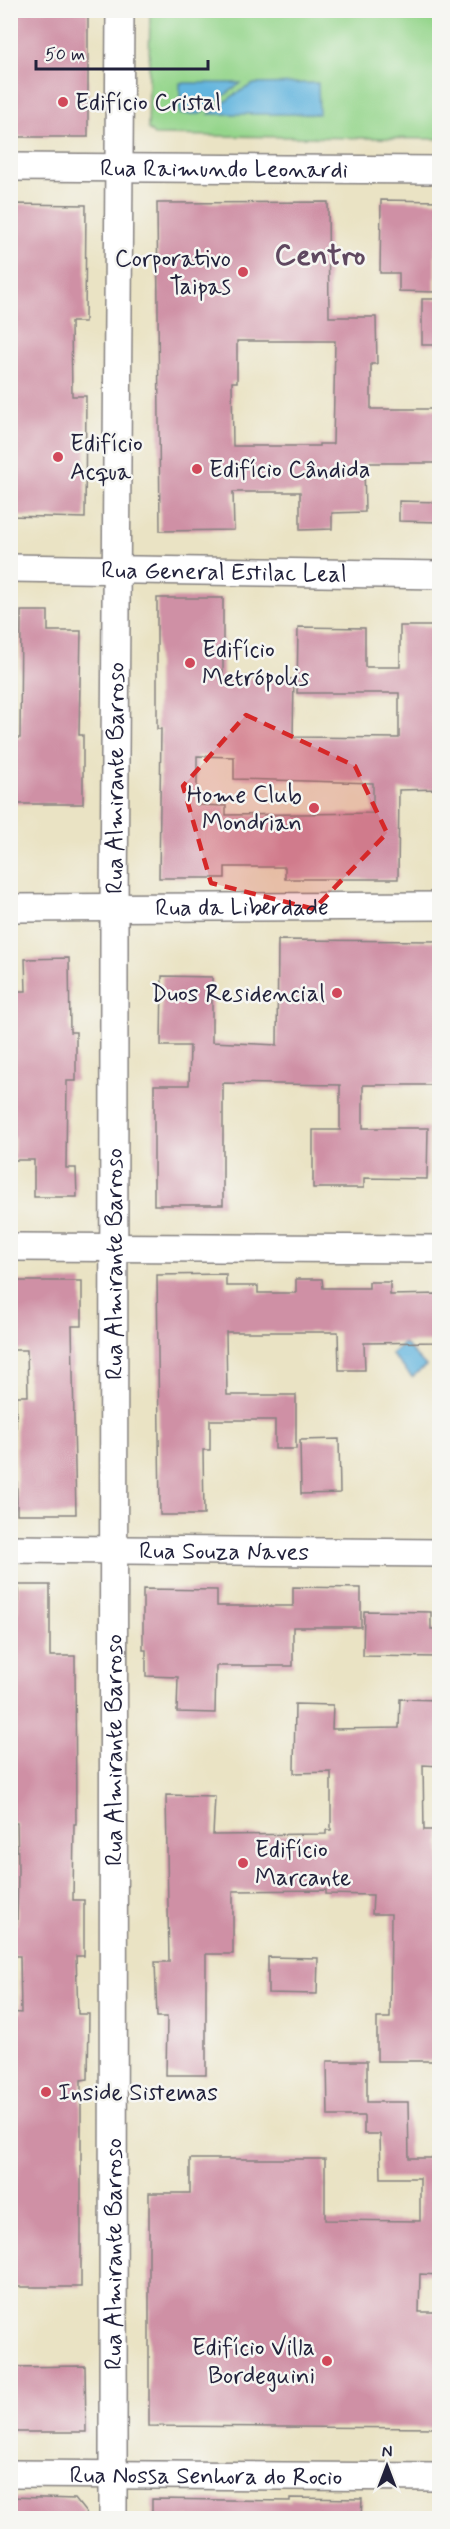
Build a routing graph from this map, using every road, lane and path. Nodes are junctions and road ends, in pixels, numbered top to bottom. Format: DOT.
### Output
graph roads {
  1 [pos="120,10"];
  2 [pos="10,166"];
  3 [pos="118,168"];
  4 [pos="440,170"];
  5 [pos="10,568"];
  6 [pos="115,570"];
  7 [pos="440,575"];
  8 [pos="440,906"];
  9 [pos="10,908"];
  10 [pos="114,908"];
  11 [pos="10,1247"];
  12 [pos="114,1247"];
  13 [pos="440,1249"];
  14 [pos="10,1549"];
  15 [pos="113,1549"];
  16 [pos="440,1553"];
  17 [pos="10,2474"];
  18 [pos="113,2475"];
  19 [pos="440,2477"];
  20 [pos="113,2518"];
  1 -- 3 [label="street, Rua Almirante Barroso"];
  2 -- 3 [label="street, Rua Raimundo Leonardi"];
  3 -- 4 [label="street, Rua Raimundo Leonardi"];
  3 -- 6 [label="street, Rua Almirante Barroso"];
  5 -- 6 [label="street, Rua General Estilac Leal"];
  6 -- 7 [label="street, Rua General Estilac Leal"];
  6 -- 10 [label="street, Rua Almirante Barroso"];
  8 -- 10 [label="street, Rua da Liberdade"];
  9 -- 10 [label="street, Rua da Liberdade"];
  10 -- 12 [label="street, Rua Almirante Barroso"];
  11 -- 12 [label="street"];
  12 -- 13 [label="street"];
  12 -- 15 [label="street, Rua Almirante Barroso"];
  14 -- 15 [label="street, Rua Souza Naves"];
  15 -- 16 [label="street, Rua Souza Naves"];
  15 -- 18 [label="street, Rua Almirante Barroso"];
  17 -- 18 [label="street, Rua Nossa Senhora do Rocio"];
  18 -- 19 [label="street, Rua Nossa Senhora do Rocio"];
  18 -- 20 [label="street, Rua Almirante Barroso"];
}
